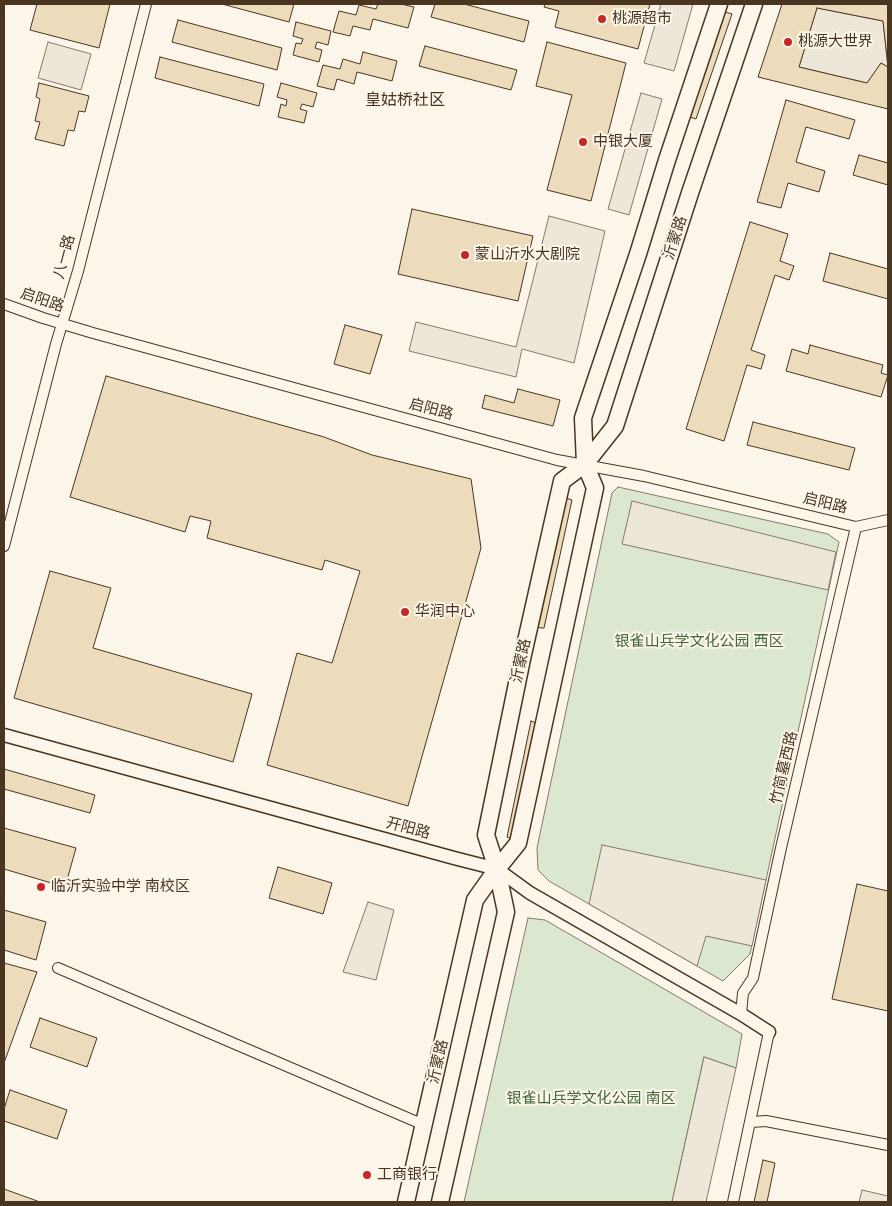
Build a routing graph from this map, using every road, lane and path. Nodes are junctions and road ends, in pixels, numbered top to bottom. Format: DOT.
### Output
graph roads {
  1 [pos="146,4"];
  2 [pos="719,4"];
  3 [pos="754,4"];
  4 [pos="4,304"];
  5 [pos="62,324"];
  6 [pos="585,464"];
  7 [pos="888,520"];
  8 [pos="856,527"];
  9 [pos="4,546"];
  10 [pos="4,735"];
  11 [pos="497,868"];
  12 [pos="58,968"];
  13 [pos="741,1014"];
  14 [pos="768,1032"];
  15 [pos="751,1122"];
  16 [pos="424,1125"];
  17 [pos="888,1145"];
  18 [pos="406,1202"];
  19 [pos="440,1202"];
  20 [pos="733,1202"];
  1 -- 5 [label="street, 八一路"];
  2 -- 6 [label="main road, 沂蒙路"];
  3 -- 6 [label="main road, 沂蒙路"];
  4 -- 5 [label="street, 启阳路"];
  5 -- 6 [label="street, 启阳路"];
  5 -- 9 [label="street, 八一路"];
  6 -- 8 [label="street, 启阳路"];
  6 -- 11 [label="main road, 沂蒙路"];
  6 -- 11 [label="main road, 沂蒙路"];
  7 -- 8 [label="street"];
  8 -- 13 [label="street, 竹简墓西路"];
  10 -- 11 [label="street, 开阳路"];
  11 -- 13 [label="street, 开阳路"];
  11 -- 16 [label="main road, 沂蒙路"];
  11 -- 19 [label="main road, 沂蒙路"];
  12 -- 16 [label="street"];
  13 -- 14 [label="street, 开阳路"];
  14 -- 15 [label="street"];
  15 -- 17 [label="street"];
  15 -- 20 [label="street"];
  16 -- 18 [label="main road, 沂蒙路"];
}
